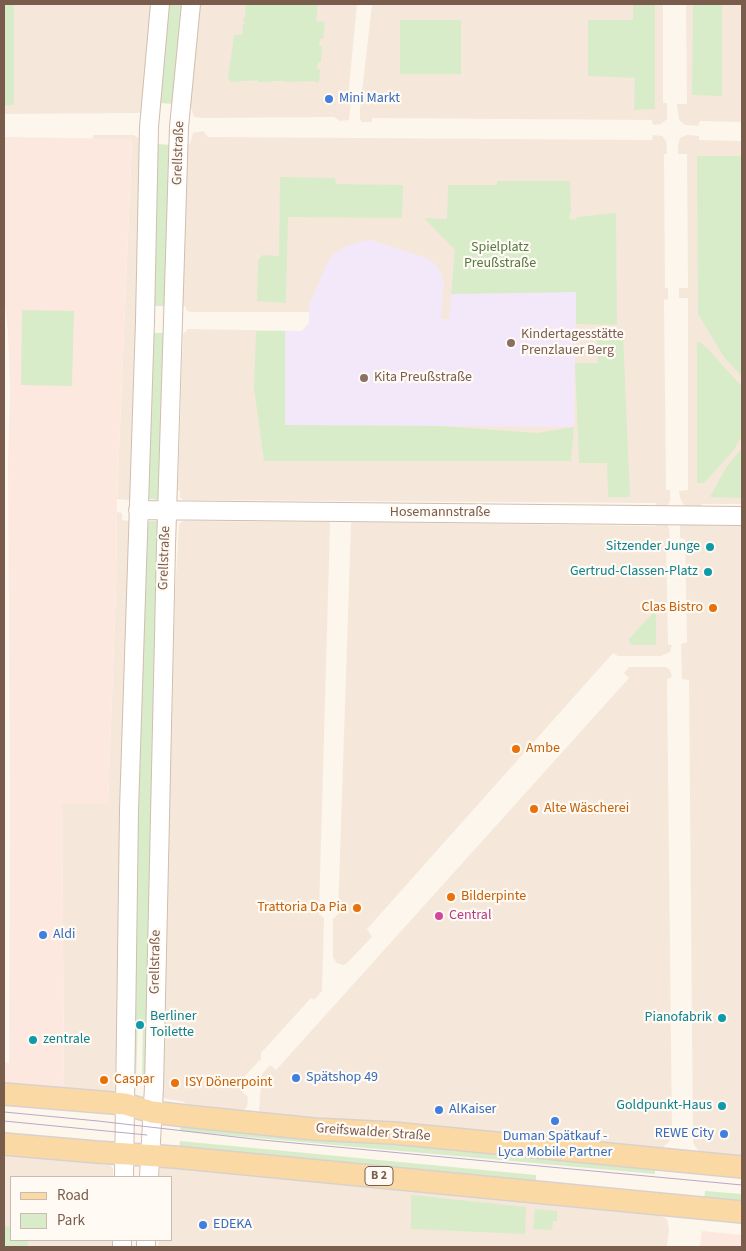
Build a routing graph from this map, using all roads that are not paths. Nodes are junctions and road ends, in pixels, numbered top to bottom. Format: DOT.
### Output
graph roads {
  1 [pos="160,4"];
  2 [pos="191,4"];
  3 [pos="145,321"];
  4 [pos="173,322"];
  5 [pos="138,510"];
  6 [pos="167,510"];
  7 [pos="742,516"];
  8 [pos="4,1094"];
  9 [pos="125,1104"];
  10 [pos="152,1112"];
  11 [pos="4,1144"];
  12 [pos="124,1154"];
  13 [pos="149,1154"];
  14 [pos="742,1167"];
  15 [pos="124,1176"];
  16 [pos="148,1176"];
  17 [pos="742,1212"];
  1 -- 3 [label="street, Grellstraße"];
  2 -- 4 [label="street, Grellstraße"];
  3 -- 4 [label="street"];
  3 -- 5 [label="street, Grellstraße"];
  4 -- 6 [label="street, Grellstraße"];
  5 -- 6 [label="street, Hosemannstraße"];
  5 -- 9 [label="street, Grellstraße"];
  6 -- 7 [label="street, Hosemannstraße"];
  6 -- 10 [label="street, Grellstraße"];
  8 -- 9 [label="main road, Greifswalder Straße"];
  9 -- 10 [label="main road, Greifswalder Straße"];
  9 -- 12 [label="street, Grellstraße"];
  10 -- 13 [label="street, Grellstraße"];
  10 -- 14 [label="main road, Greifswalder Straße"];
  11 -- 12 [label="main road, B 2"];
  12 -- 13 [label="main road, B 2"];
  12 -- 15 [label="street, Grellstraße"];
  13 -- 16 [label="street, Grellstraße"];
  13 -- 17 [label="main road, B 2"];
}
